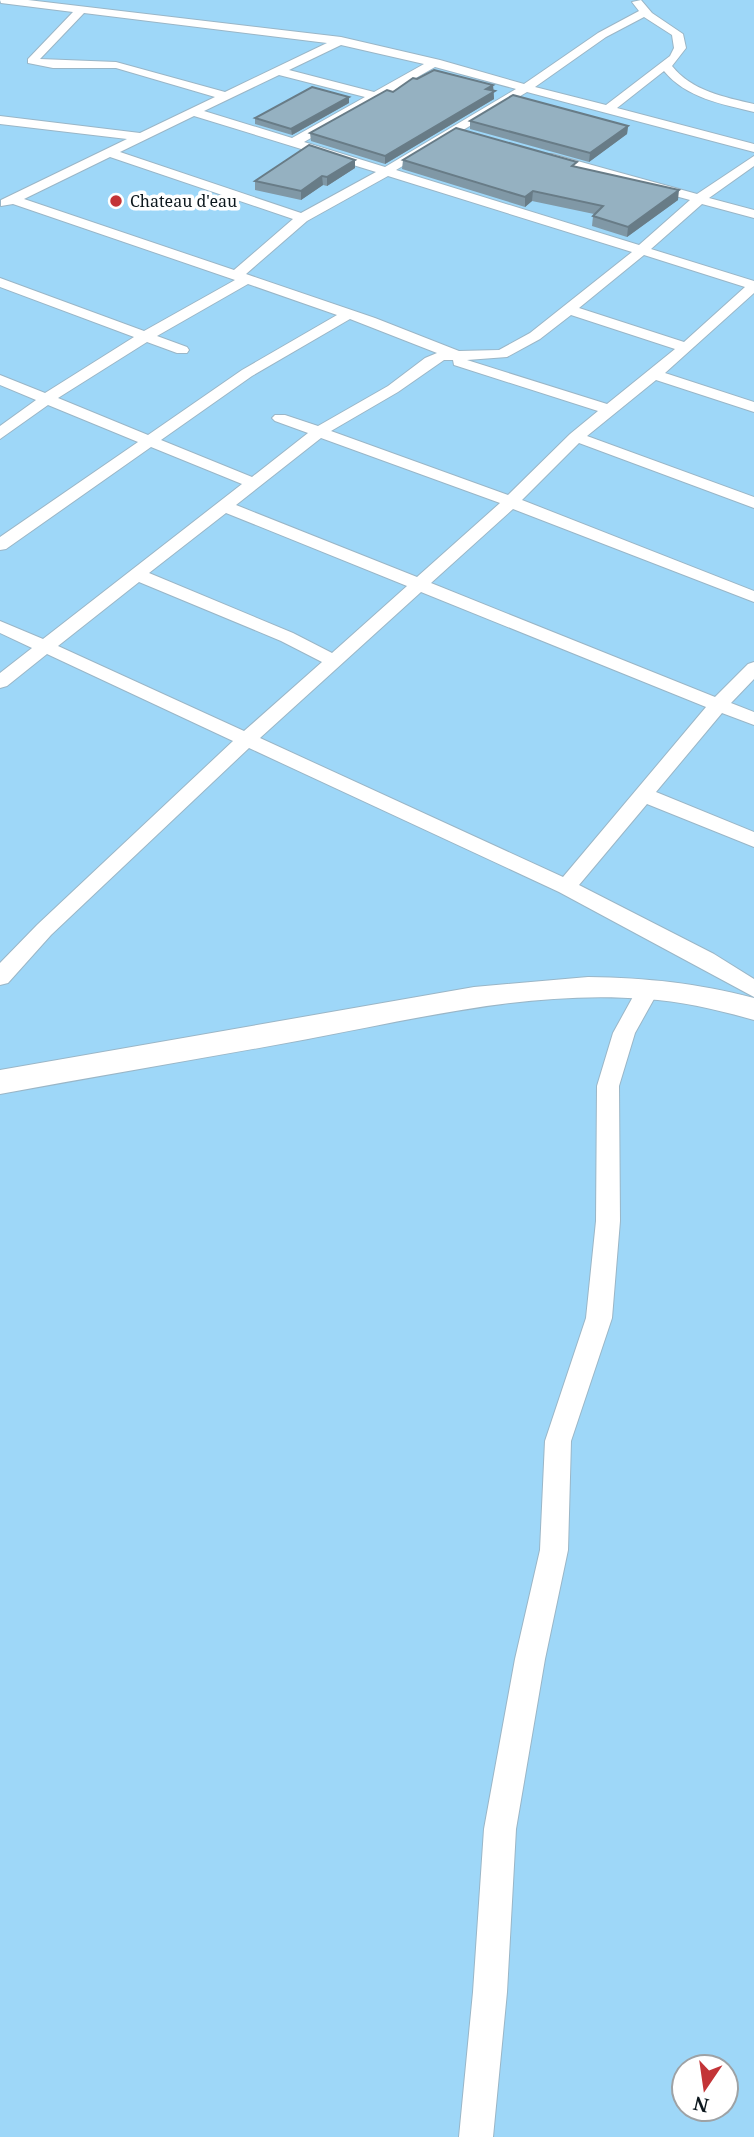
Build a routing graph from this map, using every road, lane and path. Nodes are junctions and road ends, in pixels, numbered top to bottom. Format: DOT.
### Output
graph roads {
  1 [pos="1,0"];
  2 [pos="635,0"];
  3 [pos="81,10"];
  4 [pos="646,12"];
  5 [pos="341,40"];
  6 [pos="436,62"];
  7 [pos="665,65"];
  8 [pos="278,71"];
  9 [pos="525,88"];
  10 [pos="226,96"];
  11 [pos="375,96"];
  12 [pos="754,108"];
  13 [pos="609,109"];
  14 [pos="194,112"];
  15 [pos="0,120"];
  16 [pos="737,128"];
  17 [pos="452,131"];
  18 [pos="143,137"];
  19 [pos="478,138"];
  20 [pos="293,143"];
  21 [pos="754,148"];
  22 [pos="111,152"];
  23 [pos="530,152"];
  24 [pos="754,160"];
  25 [pos="387,171"];
  26 [pos="699,199"];
  27 [pos="7,203"];
  28 [pos="754,214"];
  29 [pos="302,218"];
  30 [pos="642,250"];
  31 [pos="241,278"];
  32 [pos="0,282"];
  33 [pos="754,286"];
  34 [pos="568,309"];
  35 [pos="348,314"];
  36 [pos="145,337"];
  37 [pos="686,348"];
  38 [pos="182,350"];
  39 [pos="442,356"];
  40 [pos="459,356"];
  41 [pos="654,374"];
  42 [pos="0,380"];
  43 [pos="45,399"];
  44 [pos="754,407"];
  45 [pos="610,410"];
  46 [pos="280,418"];
  47 [pos="319,432"];
  48 [pos="0,434"];
  49 [pos="576,437"];
  50 [pos="147,440"];
  51 [pos="253,483"];
  52 [pos="511,502"];
  53 [pos="754,503"];
  54 [pos="226,507"];
  55 [pos="0,545"];
  56 [pos="138,575"];
  57 [pos="421,585"];
  58 [pos="754,597"];
  59 [pos="0,626"];
  60 [pos="44,648"];
  61 [pos="335,661"];
  62 [pos="754,667"];
  63 [pos="0,682"];
  64 [pos="718,705"];
  65 [pos="754,719"];
  66 [pos="246,740"];
  67 [pos="644,795"];
  68 [pos="754,841"];
  69 [pos="566,887"];
  70 [pos="0,977"];
  71 [pos="754,989"];
  72 [pos="648,990"];
  73 [pos="754,1009"];
  74 [pos="0,1082"];
  75 [pos="476,2137"];
  1 -- 3 [label="street"];
  2 -- 4 [label="street"];
  3 -- 5 [label="street"];
  3 -- 10 [label="street"];
  4 -- 7 [label="street"];
  4 -- 9 [label="street"];
  5 -- 6 [label="street"];
  5 -- 8 [label="street"];
  6 -- 9 [label="street"];
  6 -- 11 [label="street"];
  7 -- 12 [label="street"];
  7 -- 13 [label="street"];
  8 -- 10 [label="street"];
  8 -- 11 [label="street"];
  9 -- 13 [label="street"];
  9 -- 17 [label="street"];
  10 -- 14 [label="street"];
  11 -- 20 [label="street"];
  13 -- 16 [label="street"];
  14 -- 18 [label="street"];
  14 -- 20 [label="street"];
  15 -- 18 [label="street"];
  16 -- 21 [label="street"];
  17 -- 19 [label="street"];
  17 -- 25 [label="street"];
  18 -- 22 [label="street"];
  20 -- 25 [label="street"];
  22 -- 27 [label="street"];
  22 -- 29 [label="street"];
  23 -- 26 [label="street"];
  24 -- 26 [label="street"];
  25 -- 29 [label="street"];
  25 -- 30 [label="street"];
  26 -- 28 [label="street"];
  26 -- 30 [label="street"];
  27 -- 31 [label="street"];
  29 -- 31 [label="street"];
  30 -- 33 [label="street"];
  30 -- 34 [label="street"];
  31 -- 35 [label="street"];
  31 -- 36 [label="street"];
  32 -- 36 [label="street"];
  33 -- 37 [label="street"];
  34 -- 37 [label="street"];
  34 -- 40 [label="street"];
  35 -- 40 [label="street"];
  35 -- 50 [label="street"];
  36 -- 38 [label="street"];
  36 -- 43 [label="street"];
  37 -- 41 [label="street"];
  39 -- 40 [label="street"];
  39 -- 45 [label="street"];
  39 -- 47 [label="street"];
  41 -- 44 [label="street"];
  41 -- 45 [label="street"];
  42 -- 43 [label="street"];
  43 -- 48 [label="street"];
  43 -- 50 [label="street"];
  45 -- 49 [label="street"];
  46 -- 47 [label="street"];
  47 -- 51 [label="street"];
  47 -- 52 [label="street"];
  49 -- 52 [label="street"];
  49 -- 53 [label="street"];
  50 -- 51 [label="street"];
  50 -- 55 [label="street"];
  51 -- 54 [label="street"];
  52 -- 57 [label="street"];
  52 -- 58 [label="street"];
  54 -- 56 [label="street"];
  54 -- 57 [label="street"];
  56 -- 60 [label="street"];
  56 -- 61 [label="street"];
  57 -- 61 [label="street"];
  57 -- 64 [label="street"];
  59 -- 60 [label="street"];
  60 -- 63 [label="street"];
  60 -- 66 [label="street"];
  61 -- 66 [label="street"];
  62 -- 64 [label="street"];
  64 -- 65 [label="street"];
  64 -- 67 [label="street"];
  66 -- 69 [label="street"];
  66 -- 70 [label="street"];
  67 -- 68 [label="street"];
  67 -- 69 [label="street"];
  69 -- 71 [label="street"];
  72 -- 73 [label="street"];
  72 -- 74 [label="street"];
  72 -- 75 [label="street"];
}
